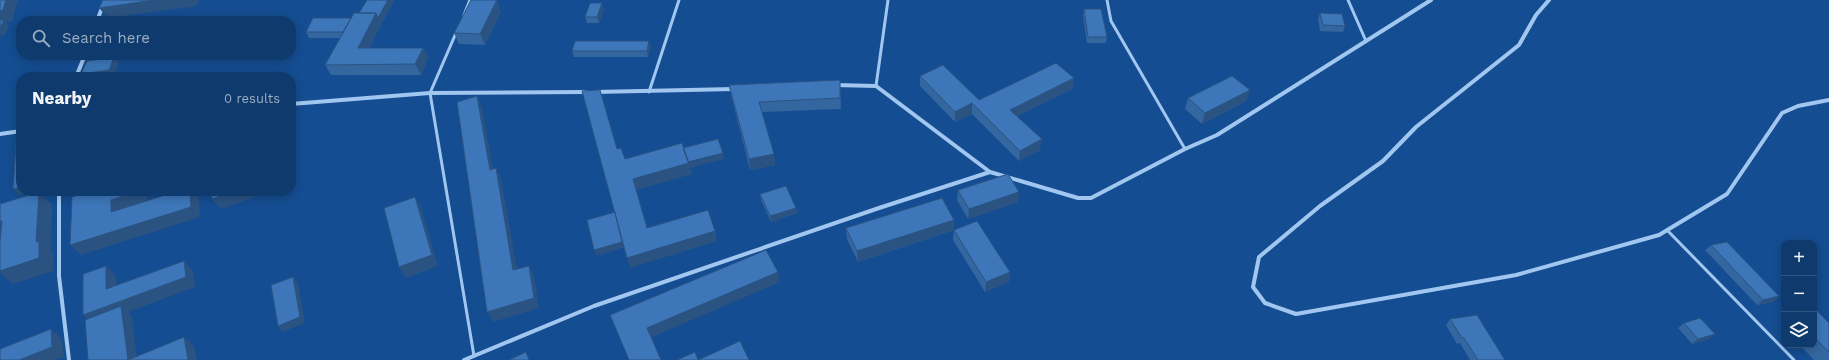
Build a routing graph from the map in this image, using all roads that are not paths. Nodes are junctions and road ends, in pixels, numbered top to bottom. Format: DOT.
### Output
graph roads {
  1 [pos="105,0"];
  2 [pos="470,0"];
  3 [pos="679,0"];
  4 [pos="888,0"];
  5 [pos="1107,0"];
  6 [pos="1348,0"];
  7 [pos="1430,0"];
  8 [pos="1549,0"];
  9 [pos="100,16"];
  10 [pos="461,22"];
  11 [pos="458,29"];
  12 [pos="1366,41"];
  13 [pos="83,60"];
  14 [pos="78,72"];
  15 [pos="830,84"];
  16 [pos="876,86"];
  17 [pos="736,89"];
  18 [pos="649,92"];
  19 [pos="430,93"];
  20 [pos="1829,100"];
  21 [pos="296,104"];
  22 [pos="16,132"];
  23 [pos="0,134"];
  24 [pos="1185,149"];
  25 [pos="990,172"];
  26 [pos="59,196"];
  27 [pos="1667,230"];
  28 [pos="474,356"];
  29 [pos="69,360"];
  30 [pos="464,360"];
  31 [pos="1794,360"];
  1 -- 9 [label="street"];
  2 -- 10 [label="lane"];
  3 -- 18 [label="lane"];
  4 -- 16 [label="lane"];
  5 -- 24 [label="lane"];
  6 -- 12 [label="lane"];
  7 -- 12 [label="street"];
  8 -- 27 [label="street"];
  11 -- 19 [label="lane"];
  12 -- 24 [label="street"];
  13 -- 14 [label="street"];
  15 -- 16 [label="street"];
  16 -- 25 [label="street"];
  17 -- 18 [label="street"];
  18 -- 19 [label="street"];
  19 -- 21 [label="street"];
  19 -- 28 [label="lane"];
  20 -- 27 [label="street"];
  22 -- 23 [label="street"];
  24 -- 25 [label="street"];
  25 -- 28 [label="street"];
  26 -- 29 [label="street"];
  27 -- 31 [label="lane"];
  28 -- 30 [label="street"];
}
